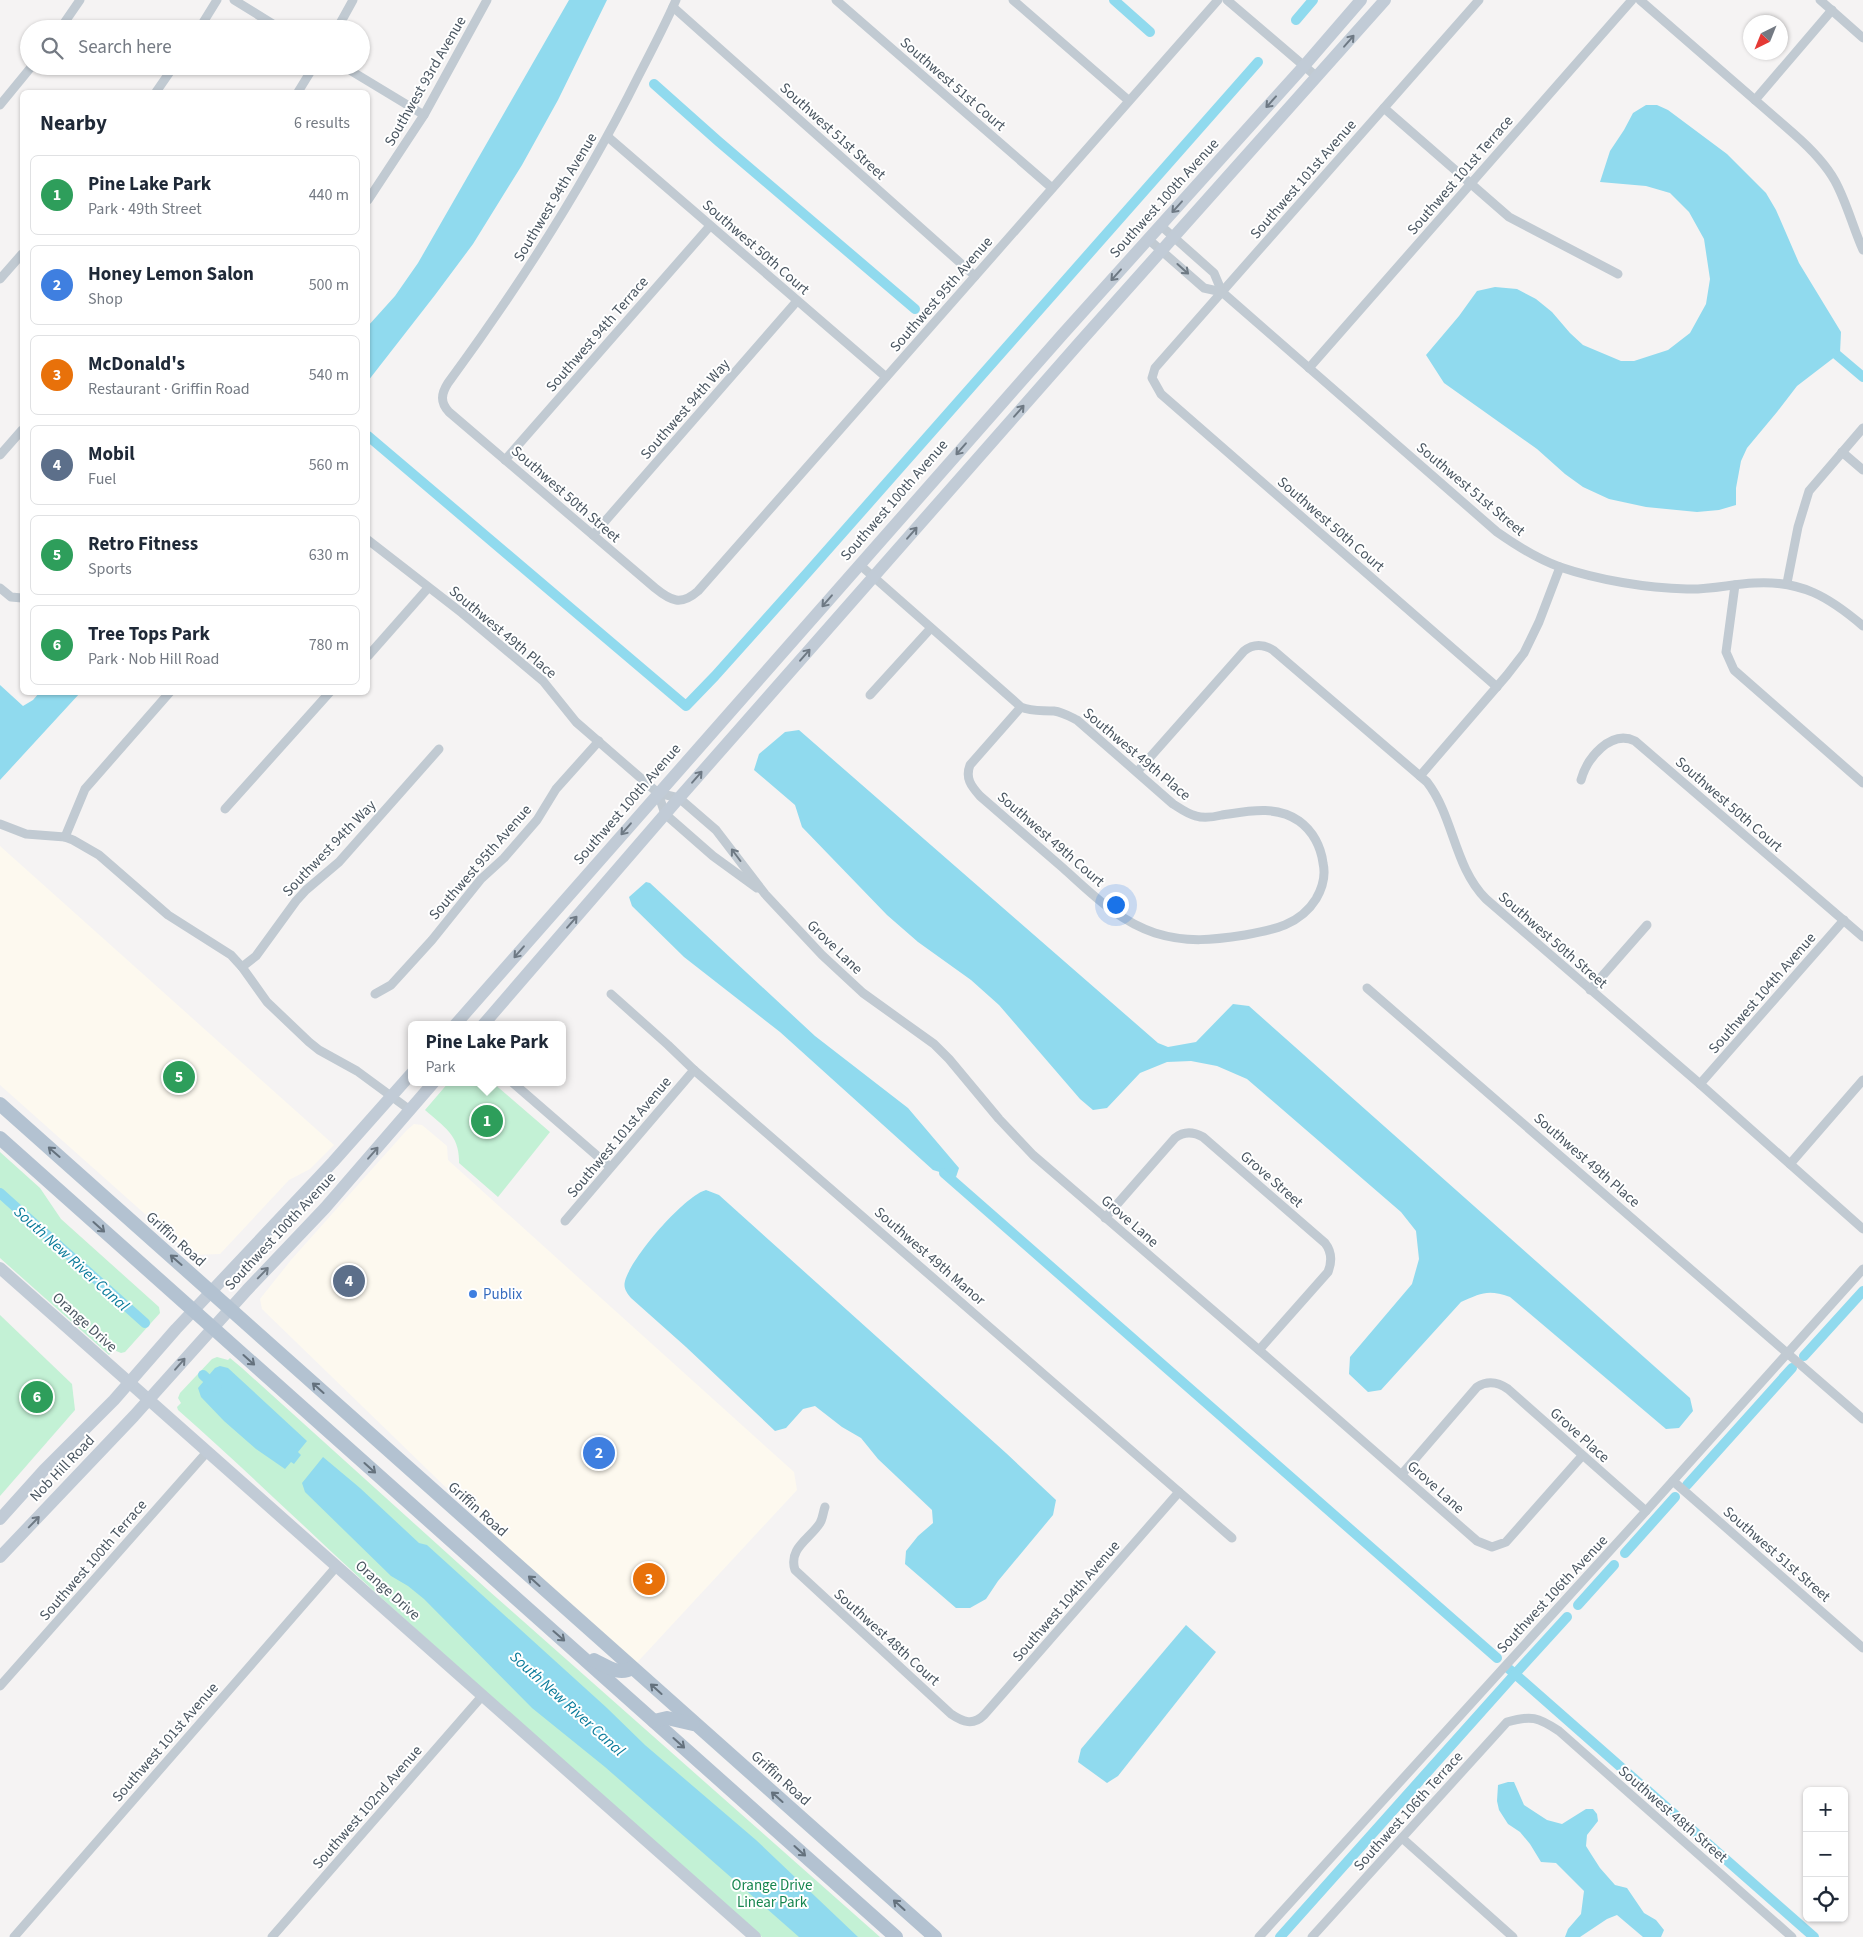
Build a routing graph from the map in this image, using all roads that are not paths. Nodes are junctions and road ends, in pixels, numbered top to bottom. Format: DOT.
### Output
graph roads {
  1 [pos="80,0"];
  2 [pos="217,0"];
  3 [pos="234,0"];
  4 [pos="353,0"];
  5 [pos="487,0"];
  6 [pos="836,0"];
  7 [pos="1013,0"];
  8 [pos="1218,0"];
  9 [pos="1227,0"];
  10 [pos="1361,0"];
  11 [pos="1385,0"];
  12 [pos="1479,0"];
  13 [pos="1632,0"];
  14 [pos="1640,0"];
  15 [pos="1820,0"];
  16 [pos="674,4"];
  17 [pos="1832,10"];
  18 [pos="66,20"];
  19 [pos="204,20"];
  20 [pos="266,20"];
  21 [pos="342,20"];
  22 [pos="1863,38"];
  23 [pos="1304,66"];
  24 [pos="25,75"];
  25 [pos="168,75"];
  26 [pos="308,75"];
  27 [pos="358,75"];
  28 [pos="1317,78"];
  29 [pos="157,90"];
  30 [pos="299,90"];
  31 [pos="1128,100"];
  32 [pos="1755,100"];
  33 [pos="0,105"];
  34 [pos="1384,108"];
  35 [pos="424,115"];
  36 [pos="608,137"];
  37 [pos="1470,185"];
  38 [pos="1052,188"];
  39 [pos="370,197"];
  40 [pos="1160,225"];
  41 [pos="710,226"];
  42 [pos="1860,237"];
  43 [pos="1174,238"];
  44 [pos="1148,239"];
  45 [pos="1863,250"];
  46 [pos="1162,251"];
  47 [pos="20,256"];
  48 [pos="1618,274"];
  49 [pos="975,276"];
  50 [pos="0,279"];
  51 [pos="1222,292"];
  52 [pos="797,301"];
  53 [pos="1309,368"];
  54 [pos="886,377"];
  55 [pos="1152,378"];
  56 [pos="442,398"];
  57 [pos="1863,428"];
  58 [pos="20,432"];
  59 [pos="1842,452"];
  60 [pos="0,455"];
  61 [pos="504,460"];
  62 [pos="1863,470"];
  63 [pos="593,535"];
  64 [pos="370,542"];
  65 [pos="860,565"];
  66 [pos="1560,567"];
  67 [pos="874,577"];
  68 [pos="1787,583"];
  69 [pos="1736,585"];
  70 [pos="0,588"];
  71 [pos="428,588"];
  72 [pos="20,598"];
  73 [pos="681,601"];
  74 [pos="1863,626"];
  75 [pos="931,628"];
  76 [pos="370,654"];
  77 [pos="1497,687"];
  78 [pos="167,695"];
  79 [pos="327,695"];
  80 [pos="870,695"];
  81 [pos="1021,707"];
  82 [pos="599,741"];
  83 [pos="439,749"];
  84 [pos="1137,772"];
  85 [pos="1420,776"];
  86 [pos="1581,780"];
  87 [pos="1863,783"];
  88 [pos="658,793"];
  89 [pos="679,798"];
  90 [pos="225,809"];
  91 [pos="665,814"];
  92 [pos="0,824"];
  93 [pos="65,838"];
  94 [pos="1325,872"];
  95 [pos="765,894"];
  96 [pos="1844,920"];
  97 [pos="1647,925"];
  98 [pos="1863,937"];
  99 [pos="242,966"];
  100 [pos="1367,988"];
  101 [pos="1590,990"];
  102 [pos="375,994"];
  103 [pos="611,994"];
  104 [pos="458,1021"];
  105 [pos="486,1021"];
  106 [pos="694,1070"];
  107 [pos="408,1078"];
  108 [pos="1863,1080"];
  109 [pos="1700,1084"];
  110 [pos="431,1086"];
  111 [pos="517,1086"];
  112 [pos="392,1096"];
  113 [pos="0,1104"];
  114 [pos="410,1110"];
  115 [pos="0,1138"];
  116 [pos="1790,1164"];
  117 [pos="610,1167"];
  118 [pos="1106,1218"];
  119 [pos="565,1221"];
  120 [pos="1863,1229"];
  121 [pos="0,1268"];
  122 [pos="1863,1269"];
  123 [pos="212,1292"];
  124 [pos="230,1308"];
  125 [pos="194,1311"];
  126 [pos="212,1328"];
  127 [pos="1259,1350"];
  128 [pos="1788,1353"];
  129 [pos="128,1383"];
  130 [pos="148,1400"];
  131 [pos="1863,1419"];
  132 [pos="207,1452"];
  133 [pos="1582,1456"];
  134 [pos="1402,1474"];
  135 [pos="1673,1481"];
  136 [pos="1179,1492"];
  137 [pos="825,1507"];
  138 [pos="1646,1511"];
  139 [pos="0,1519"];
  140 [pos="1232,1538"];
  141 [pos="0,1557"];
  142 [pos="337,1566"];
  143 [pos="1863,1648"];
  144 [pos="578,1652"];
  145 [pos="632,1668"];
  146 [pos="0,1686"];
  147 [pos="482,1696"];
  148 [pos="1532,1717"];
  149 [pos="654,1721"];
  150 [pos="696,1725"];
  151 [pos="971,1726"];
  152 [pos="1402,1838"];
  153 [pos="14,1937"];
  154 [pos="272,1937"];
  155 [pos="755,1937"];
  156 [pos="896,1937"];
  157 [pos="935,1937"];
  158 [pos="1259,1937"];
  159 [pos="1312,1937"];
  160 [pos="1513,1937"];
  161 [pos="1792,1937"];
  1 -- 18 [label="street"];
  2 -- 19 [label="street"];
  3 -- 20 [label="street"];
  4 -- 21 [label="street"];
  5 -- 35 [label="street, Southwest 93rd Avenue"];
  6 -- 38 [label="street, Southwest 51st Court"];
  7 -- 31 [label="street"];
  8 -- 31 [label="street, Southwest 95th Avenue"];
  9 -- 23 [label="street"];
  10 -- 23 [label="main road, Southwest 100th Avenue"];
  28 -- 11 [label="main road, one-way"];
  12 -- 34 [label="street, Southwest 101st Avenue"];
  13 -- 37 [label="street, Southwest 101st Terrace"];
  14 -- 32 [label="street"];
  15 -- 17 [label="street"];
  16 -- 36 [label="street, Southwest 94th Avenue"];
  16 -- 49 [label="street, Southwest 51st Street"];
  17 -- 22 [label="street"];
  17 -- 32 [label="street"];
  23 -- 28 [label="street"];
  23 -- 40 [label="main road, Southwest 100th Avenue, one-way"];
  24 -- 33 [label="street"];
  25 -- 29 [label="street"];
  26 -- 30 [label="street"];
  27 -- 35 [label="street"];
  28 -- 43 [label="main road"];
  31 -- 38 [label="street, Southwest 95th Avenue"];
  32 -- 42 [label="street"];
  34 -- 37 [label="street"];
  34 -- 51 [label="street, Southwest 101st Avenue"];
  35 -- 39 [label="street, Southwest 93rd Avenue"];
  36 -- 41 [label="street, Southwest 50th Court"];
  36 -- 56 [label="street, Southwest 94th Avenue"];
  37 -- 48 [label="street"];
  37 -- 53 [label="street, Southwest 101st Terrace"];
  38 -- 49 [label="street, Southwest 95th Avenue"];
  40 -- 43 [label="street, Southwest 51st Street"];
  40 -- 44 [label="main road, Southwest 100th Avenue"];
  41 -- 52 [label="street, Southwest 50th Court"];
  41 -- 61 [label="street, Southwest 94th Terrace"];
  42 -- 45 [label="street"];
  43 -- 46 [label="main road"];
  43 -- 51 [label="street, Southwest 51st Street"];
  44 -- 46 [label="street, Southwest 51st Street"];
  44 -- 65 [label="main road, Southwest 100th Avenue, one-way"];
  46 -- 51 [label="street, Southwest 51st Street, one-way"];
  67 -- 46 [label="main road, one-way"];
  47 -- 50 [label="street"];
  49 -- 54 [label="street, Southwest 95th Avenue"];
  51 -- 53 [label="street, Southwest 51st Street"];
  51 -- 55 [label="street, Southwest 101st Avenue"];
  52 -- 54 [label="street, Southwest 50th Court"];
  52 -- 63 [label="street, Southwest 94th Way"];
  53 -- 66 [label="street, Southwest 51st Street"];
  54 -- 73 [label="street, Southwest 95th Avenue"];
  55 -- 77 [label="street, Southwest 50th Court"];
  56 -- 61 [label="street, Southwest 50th Street"];
  57 -- 59 [label="street"];
  58 -- 60 [label="street"];
  59 -- 62 [label="street"];
  59 -- 68 [label="street"];
  61 -- 63 [label="street, Southwest 50th Street"];
  63 -- 73 [label="street, Southwest 50th Street"];
  64 -- 71 [label="street, Southwest 49th Place"];
  65 -- 67 [label="street"];
  65 -- 88 [label="main road, Southwest 100th Avenue, one-way"];
  66 -- 69 [label="street, Southwest 51st Street"];
  66 -- 77 [label="street"];
  67 -- 75 [label="street"];
  89 -- 67 [label="main road, one-way"];
  68 -- 69 [label="street, Southwest 51st Street"];
  68 -- 74 [label="street, Southwest 51st Street"];
  69 -- 87 [label="street"];
  70 -- 72 [label="street"];
  71 -- 76 [label="street"];
  71 -- 82 [label="street, Southwest 49th Place"];
  75 -- 80 [label="street"];
  75 -- 81 [label="street"];
  77 -- 85 [label="street"];
  78 -- 93 [label="street"];
  79 -- 90 [label="street"];
  81 -- 84 [label="street, Southwest 49th Place"];
  81 -- 94 [label="street, Southwest 49th Court"];
  82 -- 88 [label="street, Southwest 49th Place"];
  82 -- 102 [label="street, Southwest 95th Avenue"];
  83 -- 99 [label="street, Southwest 94th Way"];
  84 -- 85 [label="street, Southwest 50th Street"];
  84 -- 94 [label="street, Southwest 49th Place"];
  85 -- 101 [label="street, Southwest 50th Street"];
  86 -- 96 [label="street, Southwest 50th Court"];
  88 -- 89 [label="street, Grove Lane"];
  88 -- 91 [label="street"];
  88 -- 104 [label="main road, Southwest 100th Avenue, one-way"];
  89 -- 91 [label="main road"];
  95 -- 89 [label="street, Grove Lane, one-way"];
  91 -- 95 [label="street, Grove Lane"];
  105 -- 91 [label="main road, one-way"];
  92 -- 93 [label="street"];
  93 -- 99 [label="street"];
  95 -- 118 [label="street, Grove Lane"];
  96 -- 98 [label="street, Southwest 50th Court"];
  96 -- 109 [label="street, Southwest 104th Avenue"];
  97 -- 101 [label="street"];
  99 -- 112 [label="street"];
  100 -- 128 [label="street, Southwest 49th Place"];
  101 -- 109 [label="street, Southwest 50th Street"];
  103 -- 106 [label="street, Southwest 49th Manor"];
  106 -- 117 [label="street, Southwest 101st Avenue"];
  106 -- 136 [label="street, Southwest 49th Manor"];
  107 -- 112 [label="main road, Southwest 100th Avenue"];
  108 -- 116 [label="street"];
  109 -- 116 [label="street, Southwest 50th Street"];
  110 -- 114 [label="main road, Southwest 100th Avenue"];
  111 -- 117 [label="street"];
  112 -- 114 [label="street"];
  112 -- 123 [label="main road, Southwest 100th Avenue"];
  123 -- 113 [label="main road, Griffin Road, one-way"];
  124 -- 114 [label="main road, Southwest 100th Avenue, one-way"];
  115 -- 125 [label="main road, one-way"];
  116 -- 120 [label="street, Southwest 50th Street"];
  117 -- 119 [label="street, Southwest 101st Avenue"];
  118 -- 127 [label="street, Grove Lane"];
  118 -- 127 [label="street, Grove Street"];
  121 -- 129 [label="main road, Orange Drive"];
  122 -- 128 [label="street, Southwest 106th Avenue"];
  123 -- 124 [label="main road, Griffin Road"];
  123 -- 125 [label="main road, Southwest 100th Avenue"];
  124 -- 126 [label="main road, Southwest 100th Avenue"];
  145 -- 124 [label="main road, Griffin Road, one-way"];
  125 -- 126 [label="main road"];
  125 -- 129 [label="main road, Southwest 100th Avenue"];
  130 -- 126 [label="main road, Southwest 100th Avenue, one-way"];
  126 -- 144 [label="main road, one-way"];
  127 -- 134 [label="street, Grove Lane"];
  128 -- 131 [label="street"];
  128 -- 135 [label="street, Southwest 106th Avenue"];
  129 -- 130 [label="main road, Orange Drive"];
  129 -- 139 [label="main road, Nob Hill Road"];
  130 -- 132 [label="main road, Orange Drive"];
  141 -- 130 [label="main road, Nob Hill Road, one-way"];
  132 -- 142 [label="main road, Orange Drive"];
  132 -- 146 [label="street, Southwest 100th Terrace"];
  133 -- 134 [label="street, Grove Lane"];
  133 -- 134 [label="street, Grove Place"];
  133 -- 138 [label="street, Grove Place"];
  135 -- 138 [label="street, Southwest 106th Avenue"];
  135 -- 143 [label="street, Southwest 51st Street"];
  136 -- 140 [label="street, Southwest 49th Manor"];
  136 -- 151 [label="street, Southwest 104th Avenue"];
  137 -- 151 [label="street, Southwest 48th Court"];
  138 -- 158 [label="street, Southwest 106th Avenue"];
  142 -- 147 [label="main road, Orange Drive"];
  142 -- 153 [label="street, Southwest 101st Avenue"];
  144 -- 145 [label="main road"];
  144 -- 149 [label="main road"];
  150 -- 145 [label="main road, Griffin Road, one-way"];
  147 -- 154 [label="street, Southwest 102nd Avenue"];
  147 -- 155 [label="main road, Orange Drive"];
  148 -- 152 [label="street, Southwest 106th Terrace"];
  148 -- 161 [label="street, Southwest 48th Street"];
  149 -- 150 [label="main road"];
  149 -- 156 [label="main road, one-way"];
  157 -- 150 [label="main road, Griffin Road, one-way"];
  152 -- 159 [label="street, Southwest 106th Terrace"];
  152 -- 160 [label="street"];
}
